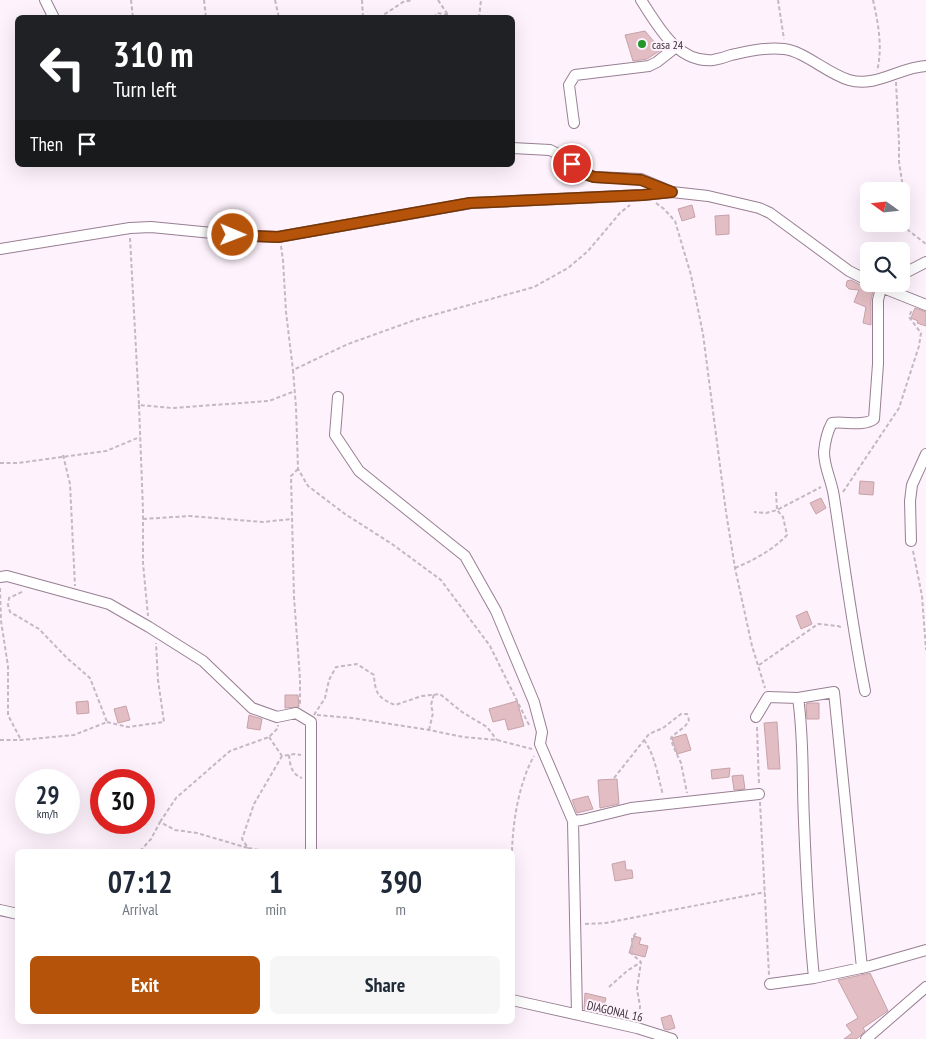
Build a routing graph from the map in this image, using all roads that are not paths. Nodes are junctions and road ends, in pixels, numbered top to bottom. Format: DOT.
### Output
graph roads {
  1 [pos="45,0"];
  2 [pos="641,0"];
  3 [pos="52,15"];
  4 [pos="676,47"];
  5 [pos="926,66"];
  6 [pos="574,123"];
  7 [pos="515,148"];
  8 [pos="672,192"];
  9 [pos="0,249"];
  10 [pos="926,262"];
  11 [pos="910,270"];
  12 [pos="860,276"];
  13 [pos="879,292"];
  14 [pos="896,292"];
  15 [pos="926,305"];
  16 [pos="338,397"];
  17 [pos="926,454"];
  18 [pos="911,541"];
  19 [pos="0,576"];
  20 [pos="865,691"];
  21 [pos="798,698"];
  22 [pos="756,718"];
  23 [pos="760,794"];
  24 [pos="573,821"];
  25 [pos="311,849"];
  26 [pos="0,910"];
  27 [pos="15,913"];
  28 [pos="926,950"];
  29 [pos="862,968"];
  30 [pos="814,978"];
  31 [pos="770,984"];
  32 [pos="926,987"];
  33 [pos="515,1001"];
  34 [pos="577,1014"];
  35 [pos="672,1039"];
  36 [pos="866,1039"];
  1 -- 3 [label="street"];
  2 -- 4 [label="street"];
  4 -- 5 [label="street"];
  4 -- 6 [label="street"];
  7 -- 8 [label="street"];
  8 -- 9 [label="street"];
  8 -- 12 [label="street"];
  10 -- 11 [label="street"];
  13 -- 20 [label="street"];
  14 -- 15 [label="street"];
  16 -- 24 [label="street"];
  17 -- 18 [label="street"];
  19 -- 25 [label="street"];
  21 -- 22 [label="street"];
  21 -- 29 [label="street"];
  21 -- 30 [label="street"];
  23 -- 24 [label="street"];
  24 -- 34 [label="street"];
  26 -- 27 [label="street"];
  28 -- 29 [label="street"];
  29 -- 30 [label="street"];
  30 -- 31 [label="street"];
  32 -- 36 [label="street"];
  33 -- 34 [label="street, DIAGONAL 16"];
  34 -- 35 [label="street, DIAGONAL 16"];
}
